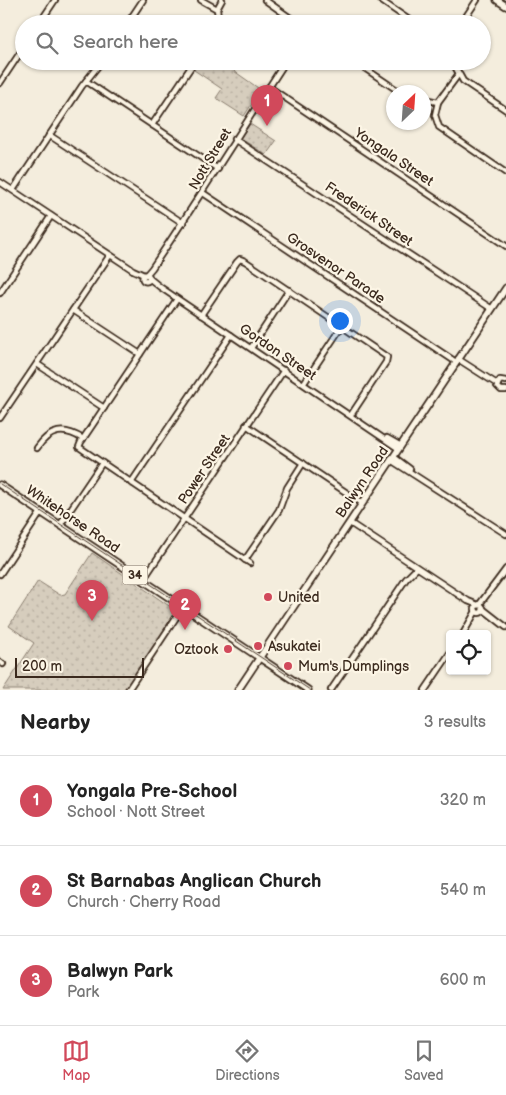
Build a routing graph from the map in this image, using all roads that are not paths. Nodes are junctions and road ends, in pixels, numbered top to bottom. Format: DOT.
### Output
graph roads {
  1 [pos="55,0"];
  2 [pos="143,0"];
  3 [pos="201,0"];
  4 [pos="222,0"];
  5 [pos="265,0"];
  6 [pos="380,0"];
  7 [pos="477,0"];
  8 [pos="497,0"];
  9 [pos="506,6"];
  10 [pos="218,9"];
  11 [pos="46,15"];
  12 [pos="133,15"];
  13 [pos="218,15"];
  14 [pos="286,15"];
  15 [pos="401,15"];
  16 [pos="467,15"];
  17 [pos="15,60"];
  18 [pos="95,70"];
  19 [pos="189,70"];
  20 [pos="280,70"];
  21 [pos="367,70"];
  22 [pos="456,70"];
  23 [pos="458,75"];
  24 [pos="86,81"];
  25 [pos="0,83"];
  26 [pos="390,85"];
  27 [pos="269,87"];
  28 [pos="431,100"];
  29 [pos="438,102"];
  30 [pos="506,110"];
  31 [pos="152,125"];
  32 [pos="50,135"];
  33 [pos="234,139"];
  34 [pos="218,169"];
  35 [pos="506,173"];
  36 [pos="0,182"];
  37 [pos="13,190"];
  38 [pos="203,193"];
  39 [pos="52,216"];
  40 [pos="183,223"];
  41 [pos="506,246"];
  42 [pos="110,255"];
  43 [pos="146,277"];
  44 [pos="506,288"];
  45 [pos="289,290"];
  46 [pos="0,292"];
  47 [pos="177,299"];
  48 [pos="492,309"];
  49 [pos="73,310"];
  50 [pos="201,315"];
  51 [pos="342,326"];
  52 [pos="231,335"];
  53 [pos="251,348"];
  54 [pos="140,354"];
  55 [pos="458,361"];
  56 [pos="37,364"];
  57 [pos="284,370"];
  58 [pos="506,381"];
  59 [pos="304,383"];
  60 [pos="497,384"];
  61 [pos="506,390"];
  62 [pos="104,408"];
  63 [pos="351,415"];
  64 [pos="0,418"];
  65 [pos="246,426"];
  66 [pos="83,439"];
  67 [pos="400,447"];
  68 [pos="37,448"];
  69 [pos="393,458"];
  70 [pos="102,463"];
  71 [pos="303,463"];
  72 [pos="131,483"];
  73 [pos="0,486"];
  74 [pos="362,503"];
  75 [pos="40,512"];
  76 [pos="184,518"];
  77 [pos="350,523"];
  78 [pos="60,525"];
  79 [pos="506,534"];
  80 [pos="412,564"];
  81 [pos="417,568"];
  82 [pos="506,569"];
  83 [pos="0,574"];
  84 [pos="406,579"];
  85 [pos="143,580"];
  86 [pos="183,607"];
  87 [pos="479,609"];
  88 [pos="506,627"];
  89 [pos="466,630"];
  90 [pos="260,658"];
  91 [pos="446,660"];
  92 [pos="128,690"];
  93 [pos="238,690"];
  94 [pos="308,690"];
  95 [pos="331,690"];
  96 [pos="425,690"];
  1 -- 11 [label="street"];
  2 -- 12 [label="street"];
  3 -- 10 [label="street"];
  4 -- 10 [label="street"];
  5 -- 14 [label="street"];
  6 -- 15 [label="street"];
  7 -- 16 [label="street"];
  8 -- 9 [label="main road"];
  10 -- 13 [label="street"];
  17 -- 25 [label="street"];
  18 -- 24 [label="street"];
  19 -- 31 [label="street"];
  20 -- 27 [label="street, Nott Street"];
  21 -- 26 [label="street"];
  22 -- 23 [label="street"];
  23 -- 29 [label="street"];
  23 -- 30 [label="street"];
  24 -- 31 [label="street"];
  24 -- 32 [label="street"];
  27 -- 33 [label="street, Nott Street"];
  27 -- 41 [label="street, Yongala Street"];
  28 -- 29 [label="street"];
  29 -- 35 [label="street"];
  31 -- 34 [label="street"];
  32 -- 37 [label="street"];
  32 -- 40 [label="street"];
  33 -- 34 [label="street, Nott Street"];
  33 -- 48 [label="street, Frederick Street"];
  34 -- 38 [label="street, Nott Street"];
  36 -- 37 [label="street, Gordon Street"];
  37 -- 39 [label="street, Gordon Street"];
  38 -- 40 [label="street, Nott Street"];
  38 -- 55 [label="street, Grosvenor Parade"];
  39 -- 42 [label="street, Gordon Street"];
  39 -- 46 [label="street"];
  40 -- 43 [label="street, Nott Street"];
  42 -- 43 [label="street, Gordon Street"];
  42 -- 49 [label="street"];
  43 -- 47 [label="street, Gordon Street"];
  44 -- 48 [label="main road, Balwyn Road"];
  45 -- 50 [label="street"];
  45 -- 51 [label="street"];
  45 -- 53 [label="street"];
  47 -- 50 [label="street, Gordon Street"];
  47 -- 54 [label="street"];
  48 -- 55 [label="main road, Balwyn Road"];
  49 -- 54 [label="street"];
  49 -- 56 [label="street"];
  50 -- 52 [label="street, Gordon Street"];
  51 -- 59 [label="street"];
  51 -- 63 [label="street"];
  52 -- 53 [label="street, Gordon Street"];
  52 -- 72 [label="street"];
  53 -- 57 [label="street, Gordon Street"];
  54 -- 62 [label="street"];
  55 -- 60 [label="street, Grosvenor Parade"];
  55 -- 67 [label="main road, Balwyn Road"];
  56 -- 62 [label="street"];
  56 -- 64 [label="street"];
  57 -- 59 [label="street, Gordon Street"];
  57 -- 65 [label="street, Power Street"];
  58 -- 60 [label="street"];
  59 -- 63 [label="street, Gordon Street"];
  60 -- 61 [label="street, Grosvenor Parade"];
  62 -- 66 [label="street"];
  63 -- 67 [label="street, Gordon Street"];
  65 -- 71 [label="street"];
  65 -- 76 [label="street, Power Street"];
  66 -- 68 [label="street"];
  66 -- 70 [label="street"];
  67 -- 69 [label="main road, Balwyn Road"];
  69 -- 74 [label="main road, Balwyn Road"];
  69 -- 79 [label="street"];
  70 -- 72 [label="street"];
  70 -- 78 [label="street"];
  71 -- 74 [label="street"];
  71 -- 76 [label="street"];
  72 -- 76 [label="street"];
  73 -- 75 [label="main road, Whitehorse Road / 34"];
  74 -- 77 [label="main road, Balwyn Road"];
  75 -- 78 [label="main road, Whitehorse Road / 34"];
  75 -- 83 [label="street"];
  76 -- 85 [label="street, Power Street"];
  77 -- 80 [label="street"];
  77 -- 90 [label="main road, Balwyn Road"];
  78 -- 85 [label="main road, Whitehorse Road / 34"];
  80 -- 81 [label="street"];
  80 -- 84 [label="street"];
  81 -- 84 [label="street"];
  81 -- 87 [label="street"];
  82 -- 87 [label="street"];
  84 -- 95 [label="street"];
  85 -- 86 [label="main road, Whitehorse Road / 34"];
  86 -- 90 [label="main road, Whitehorse Road / 34"];
  86 -- 92 [label="street"];
  87 -- 88 [label="street"];
  87 -- 89 [label="street"];
  90 -- 93 [label="main road, Balwyn Road"];
  90 -- 94 [label="main road, Whitehorse Road / 34"];
  91 -- 96 [label="street"];
}
